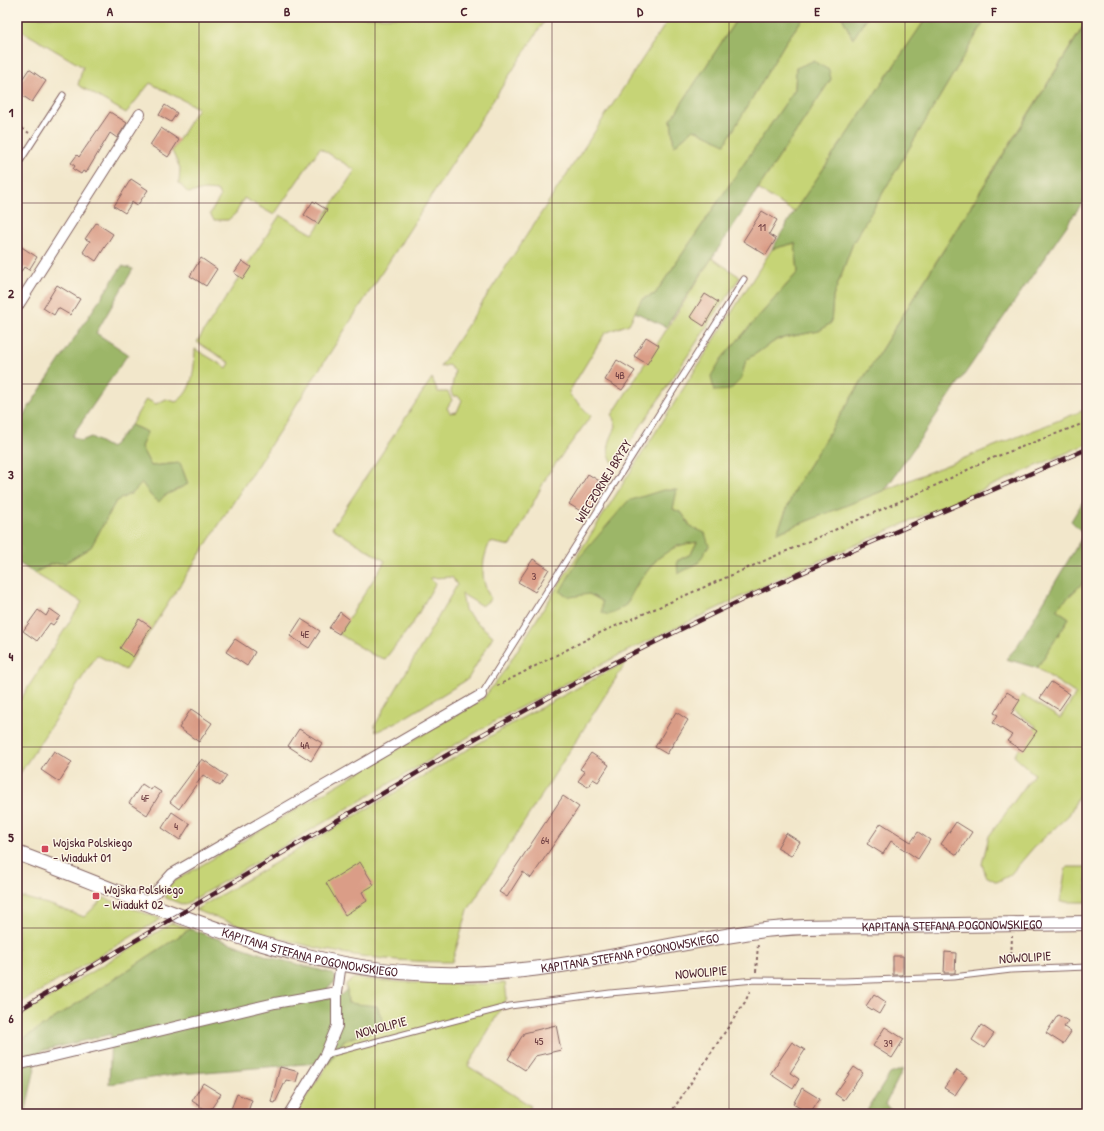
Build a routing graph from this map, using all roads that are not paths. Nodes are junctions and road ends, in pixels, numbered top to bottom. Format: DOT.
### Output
graph roads {
  1 [pos="63,94"];
  2 [pos="140,114"];
  3 [pos="17,166"];
  4 [pos="744,279"];
  5 [pos="17,307"];
  6 [pos="481,695"];
  7 [pos="17,853"];
  8 [pos="147,902"];
  9 [pos="1087,923"];
  10 [pos="341,963"];
  11 [pos="1087,967"];
  12 [pos="336,992"];
  13 [pos="325,1055"];
  14 [pos="17,1065"];
  15 [pos="289,1114"];
  1 -- 3 [label="lane"];
  2 -- 5 [label="street"];
  4 -- 6 [label="lane, WIECZORNEJ BRYZY"];
  6 -- 8 [label="street"];
  7 -- 8 [label="main road, KAPITANA STEFANA POGONOWSKIEGO"];
  8 -- 10 [label="main road, KAPITANA STEFANA POGONOWSKIEGO"];
  9 -- 10 [label="main road, KAPITANA STEFANA POGONOWSKIEGO"];
  10 -- 12 [label="street, NOWOLIPIE"];
  11 -- 13 [label="lane, NOWOLIPIE"];
  12 -- 13 [label="street, NOWOLIPIE"];
  12 -- 14 [label="street"];
  13 -- 15 [label="street, NOWOLIPIE"];
}
